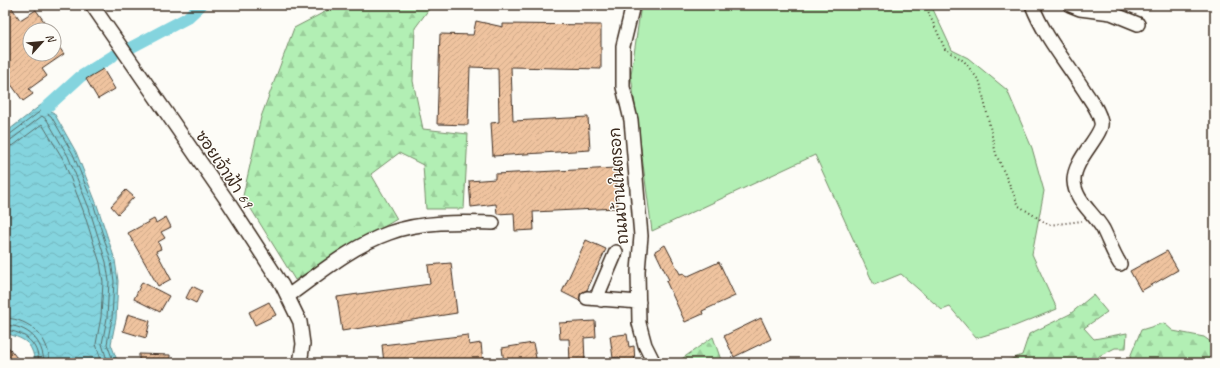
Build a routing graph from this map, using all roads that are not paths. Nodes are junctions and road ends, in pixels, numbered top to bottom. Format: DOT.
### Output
graph roads {
  1 [pos="92,5"];
  2 [pos="633,5"];
  3 [pos="1032,5"];
  4 [pos="1070,5"];
  5 [pos="1138,24"];
  6 [pos="493,223"];
  7 [pos="616,252"];
  8 [pos="1120,264"];
  9 [pos="288,296"];
  10 [pos="587,298"];
  11 [pos="600,300"];
  12 [pos="639,302"];
  13 [pos="300,363"];
  14 [pos="654,363"];
  1 -- 9 [label="street, ซอยเจ้าฟ้า 69"];
  2 -- 12 [label="street, ถนนบ้านในตรอก"];
  3 -- 8 [label="street"];
  4 -- 5 [label="street"];
  6 -- 9 [label="street"];
  7 -- 11 [label="street"];
  9 -- 13 [label="street, ซอยเจ้าฟ้า 69"];
  10 -- 11 [label="street"];
  11 -- 12 [label="street"];
  12 -- 14 [label="street, ถนนบ้านในตรอก"];
}
